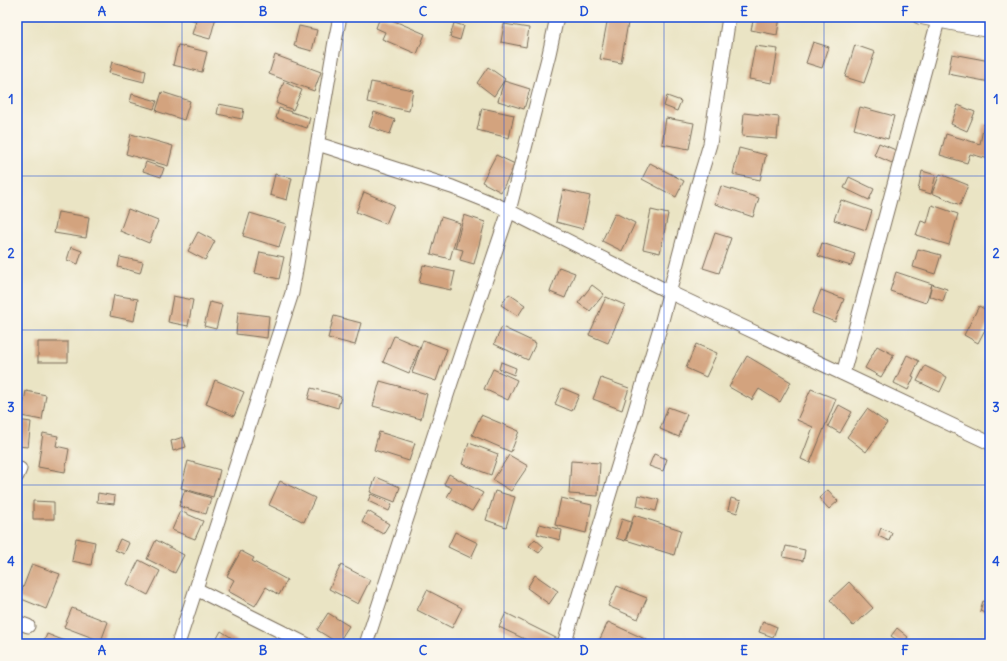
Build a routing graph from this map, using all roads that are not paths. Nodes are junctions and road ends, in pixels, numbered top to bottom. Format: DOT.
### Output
graph roads {
  1 [pos="340,17"];
  2 [pos="557,17"];
  3 [pos="729,17"];
  4 [pos="919,17"];
  5 [pos="938,19"];
  6 [pos="990,31"];
  7 [pos="318,144"];
  8 [pos="510,211"];
  9 [pos="669,292"];
  10 [pos="843,374"];
  11 [pos="990,443"];
  12 [pos="196,589"];
  13 [pos="178,644"];
  14 [pos="306,644"];
  15 [pos="366,644"];
  16 [pos="564,644"];
  1 -- 7 [label="street"];
  2 -- 8 [label="street"];
  3 -- 9 [label="street"];
  4 -- 5 [label="street"];
  5 -- 6 [label="street"];
  5 -- 10 [label="street"];
  7 -- 8 [label="street"];
  7 -- 12 [label="street"];
  8 -- 9 [label="street"];
  8 -- 15 [label="street"];
  9 -- 10 [label="street"];
  9 -- 16 [label="street"];
  10 -- 11 [label="street"];
  12 -- 13 [label="street"];
  12 -- 14 [label="street"];
}
